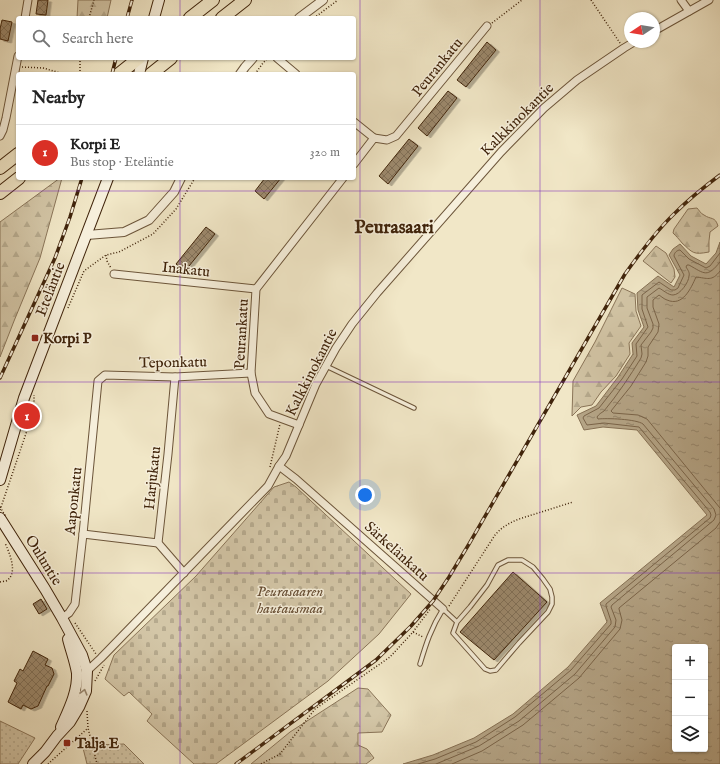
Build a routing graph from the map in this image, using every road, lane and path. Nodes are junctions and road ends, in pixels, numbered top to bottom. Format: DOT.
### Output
graph roads {
  1 [pos="28,0"];
  2 [pos="94,0"];
  3 [pos="160,0"];
  4 [pos="213,0"];
  5 [pos="245,0"];
  6 [pos="323,0"];
  7 [pos="338,0"];
  8 [pos="522,0"];
  9 [pos="590,0"];
  10 [pos="681,0"];
  11 [pos="709,0"];
  12 [pos="689,11"];
  13 [pos="25,16"];
  14 [pos="90,16"];
  15 [pos="155,16"];
  16 [pos="193,16"];
  17 [pos="225,16"];
  18 [pos="302,16"];
  19 [pos="317,16"];
  20 [pos="487,26"];
  21 [pos="660,28"];
  22 [pos="624,48"];
  23 [pos="17,60"];
  24 [pos="80,60"];
  25 [pos="136,60"];
  26 [pos="142,60"];
  27 [pos="168,60"];
  28 [pos="251,60"];
  29 [pos="266,60"];
  30 [pos="279,60"];
  31 [pos="16,67"];
  32 [pos="57,72"];
  33 [pos="80,72"];
  34 [pos="122,72"];
  35 [pos="140,72"];
  36 [pos="154,72"];
  37 [pos="241,72"];
  38 [pos="256,72"];
  39 [pos="294,72"];
  40 [pos="356,124"];
  41 [pos="0,136"];
  42 [pos="374,138"];
  43 [pos="16,156"];
  44 [pos="356,161"];
  45 [pos="0,168"];
  46 [pos="16,180"];
  47 [pos="107,180"];
  48 [pos="180,180"];
  49 [pos="194,180"];
  50 [pos="341,180"];
  51 [pos="0,193"];
  52 [pos="87,235"];
  53 [pos="106,255"];
  54 [pos="114,274"];
  55 [pos="256,288"];
  56 [pos="67,311"];
  57 [pos="326,366"];
  58 [pos="251,373"];
  59 [pos="175,377"];
  60 [pos="98,381"];
  61 [pos="34,392"];
  62 [pos="414,408"];
  63 [pos="282,419"];
  64 [pos="299,425"];
  65 [pos="279,466"];
  66 [pos="269,472"];
  67 [pos="0,480"];
  68 [pos="573,502"];
  69 [pos="0,508"];
  70 [pos="5,523"];
  71 [pos="84,534"];
  72 [pos="158,543"];
  73 [pos="184,573"];
  74 [pos="0,582"];
  75 [pos="435,603"];
  76 [pos="444,611"];
  77 [pos="62,618"];
  78 [pos="457,622"];
  79 [pos="413,632"];
  80 [pos="427,639"];
  81 [pos="420,664"];
  82 [pos="87,672"];
  83 [pos="77,675"];
  84 [pos="57,736"];
  85 [pos="32,764"];
  86 [pos="48,764"];
  87 [pos="98,764"];
  88 [pos="261,764"];
  1 -- 13 [label="street"];
  2 -- 14 [label="path"];
  3 -- 15 [label="main road"];
  4 -- 16 [label="highway"];
  5 -- 17 [label="highway"];
  6 -- 18 [label="street"];
  7 -- 19 [label="path"];
  8 -- 20 [label="path"];
  9 -- 22 [label="path"];
  10 -- 12 [label="street"];
  11 -- 12 [label="street"];
  12 -- 21 [label="street"];
  20 -- 42 [label="street, Peurankatu"];
  22 -- 57 [label="street, Kalkkinokantie"];
  23 -- 31 [label="street"];
  24 -- 33 [label="path"];
  25 -- 34 [label="highway"];
  26 -- 35 [label="main road"];
  27 -- 36 [label="highway"];
  28 -- 37 [label="street"];
  29 -- 38 [label="path"];
  30 -- 39 [label="street"];
  31 -- 32 [label="path"];
  31 -- 41 [label="street"];
  40 -- 42 [label="street"];
  42 -- 44 [label="street"];
  43 -- 45 [label="highway"];
  46 -- 51 [label="highway"];
  47 -- 52 [label="main road, Eteläntie"];
  48 -- 52 [label="street"];
  49 -- 53 [label="path"];
  50 -- 55 [label="street, Peurankatu"];
  52 -- 67 [label="main road, Eteläntie"];
  53 -- 54 [label="path"];
  53 -- 56 [label="path"];
  54 -- 55 [label="street, Inakatu"];
  55 -- 58 [label="street, Peurankatu"];
  57 -- 62 [label="lane"];
  57 -- 64 [label="street, Kalkkinokantie"];
  58 -- 59 [label="street, Teponkatu"];
  58 -- 63 [label="street, Peurankatu"];
  59 -- 60 [label="street, Teponkatu"];
  59 -- 72 [label="street, Harjukatu"];
  60 -- 71 [label="street, Aaponkatu"];
  61 -- 69 [label="path"];
  63 -- 64 [label="street, Peurankatu"];
  63 -- 66 [label="path"];
  64 -- 65 [label="street, Kalkkinokantie"];
  65 -- 73 [label="street, Kalkkinokantie"];
  65 -- 75 [label="street, Särkelänkatu"];
  68 -- 76 [label="path"];
  69 -- 70 [label="path, bridge"];
  70 -- 74 [label="path"];
  70 -- 77 [label="main road, Ouluntie"];
  71 -- 72 [label="street"];
  71 -- 77 [label="street, Aaponkatu"];
  72 -- 73 [label="street"];
  73 -- 82 [label="street, Kalkkinokantie"];
  75 -- 76 [label="street, Särkelänkatu"];
  75 -- 79 [label="path"];
  76 -- 78 [label="lane"];
  76 -- 80 [label="lane"];
  77 -- 82 [label="main road, Ouluntie"];
  77 -- 83 [label="main road, Ouluntie"];
  78 -- 78 [label="lane"];
  79 -- 80 [label="path"];
  79 -- 88 [label="path"];
  80 -- 81 [label="lane"];
  82 -- 83 [label="street, Kalkkinokantie"];
  84 -- 82 [label="main road, Ouluntie, one-way"];
  83 -- 84 [label="main road, Ouluntie"];
  84 -- 85 [label="main road, Ouluntie"];
  86 -- 87 [label="path"];
}
